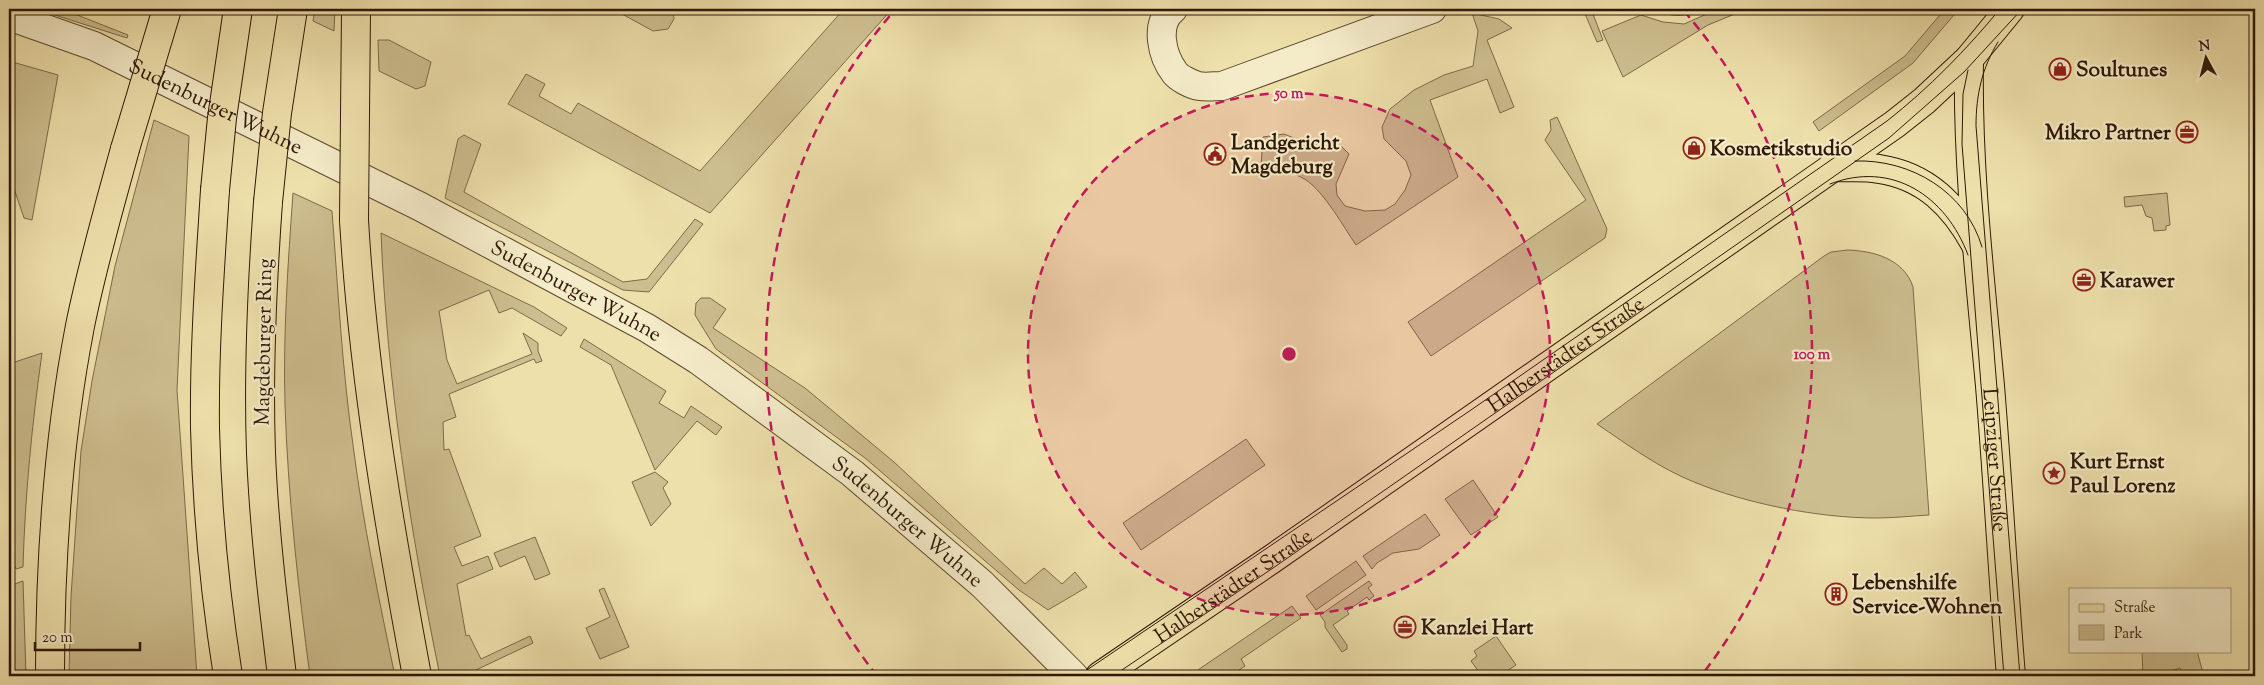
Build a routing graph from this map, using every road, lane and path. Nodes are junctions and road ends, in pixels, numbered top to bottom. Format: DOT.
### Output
graph roads {
  1 [pos="167,9"];
  2 [pos="238,9"];
  3 [pos="292,9"];
  4 [pos="356,9"];
  5 [pos="1173,9"];
  6 [pos="1432,9"];
  7 [pos="2010,9"];
  8 [pos="9,16"];
  9 [pos="1969,59"];
  10 [pos="1832,167"];
  11 [pos="1976,245"];
  12 [pos="50,676"];
  13 [pos="228,676"];
  14 [pos="282,676"];
  15 [pos="417,676"];
  16 [pos="1074,676"];
  17 [pos="1100,676"];
  18 [pos="2011,676"];
  1 -- 12 [label="main road, bridge"];
  2 -- 13 [label="main road, bridge"];
  3 -- 14 [label="main road, Magdeburger Ring, bridge"];
  4 -- 15 [label="main road, bridge"];
  5 -- 6 [label="street"];
  7 -- 9 [label="main road, Halberstädter Straße"];
  8 -- 16 [label="street, Sudenburger Wuhne"];
  9 -- 10 [label="main road, Halberstädter Straße"];
  9 -- 11 [label="main road, Leipziger Straße"];
  10 -- 11 [label="main road, Leipziger Straße"];
  10 -- 17 [label="main road, Halberstädter Straße"];
  11 -- 18 [label="main road, Leipziger Straße"];
}
